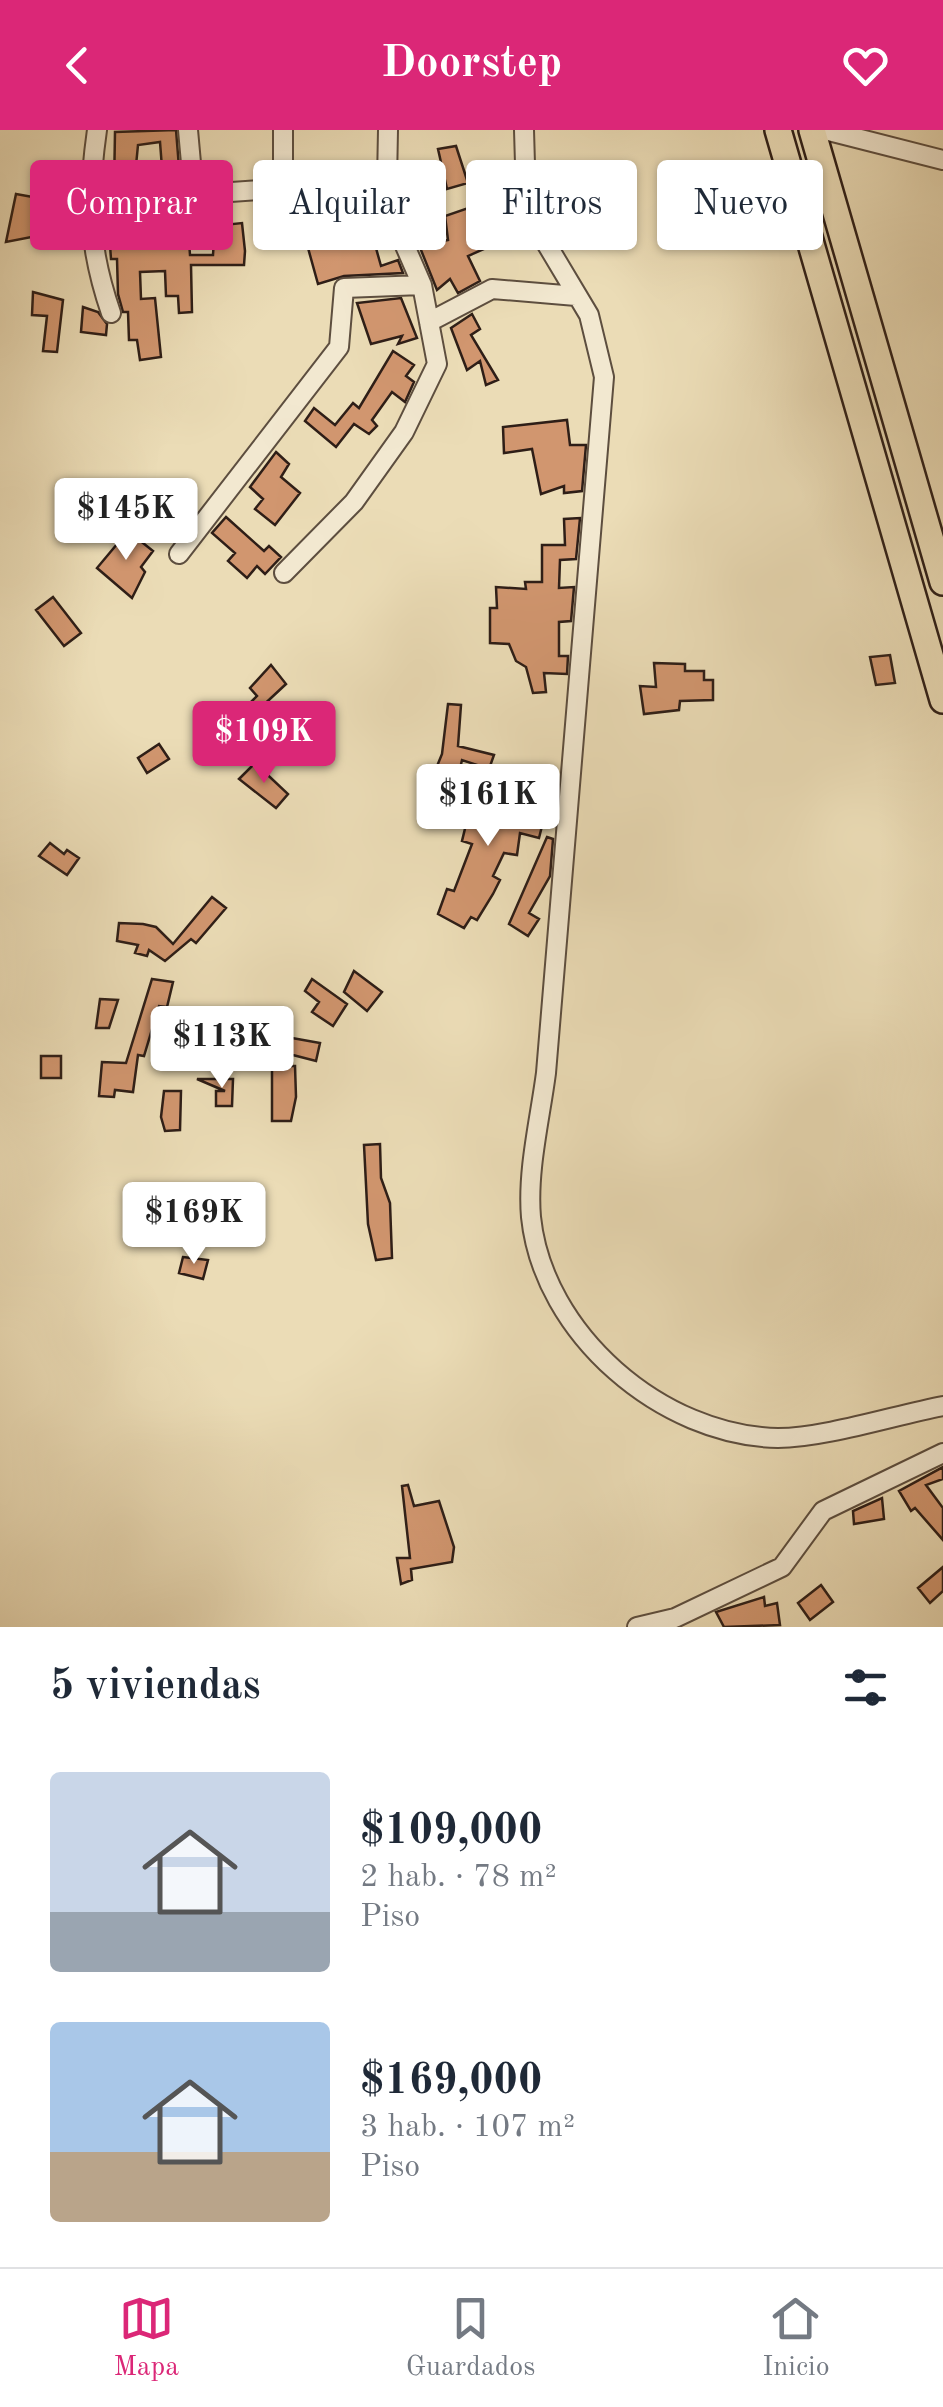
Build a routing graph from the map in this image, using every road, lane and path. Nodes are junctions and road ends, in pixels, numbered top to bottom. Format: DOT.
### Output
graph roads {
  1 [pos="97,130"];
  2 [pos="188,130"];
  3 [pos="284,130"];
  4 [pos="388,130"];
  5 [pos="524,130"];
  6 [pos="778,130"];
  7 [pos="812,130"];
  8 [pos="825,130"];
  9 [pos="93,160"];
  10 [pos="191,160"];
  11 [pos="283,160"];
  12 [pos="387,160"];
  13 [pos="943,160"];
  14 [pos="93,250"];
  15 [pos="407,250"];
  16 [pos="422,284"];
  17 [pos="576,296"];
  18 [pos="111,313"];
  19 [pos="429,322"];
  20 [pos="178,554"];
  21 [pos="284,573"];
  22 [pos="943,582"];
  23 [pos="943,700"];
  24 [pos="943,1406"];
  25 [pos="943,1452"];
  26 [pos="637,1627"];
  1 -- 9 [label="street"];
  2 -- 10 [label="street"];
  3 -- 11 [label="street"];
  4 -- 12 [label="street"];
  5 -- 17 [label="street"];
  6 -- 23 [label="highway"];
  7 -- 22 [label="highway"];
  8 -- 13 [label="street"];
  14 -- 18 [label="street"];
  15 -- 16 [label="street"];
  16 -- 19 [label="street"];
  16 -- 20 [label="street"];
  17 -- 19 [label="street"];
  17 -- 24 [label="street"];
  19 -- 21 [label="street"];
  25 -- 26 [label="street"];
}
